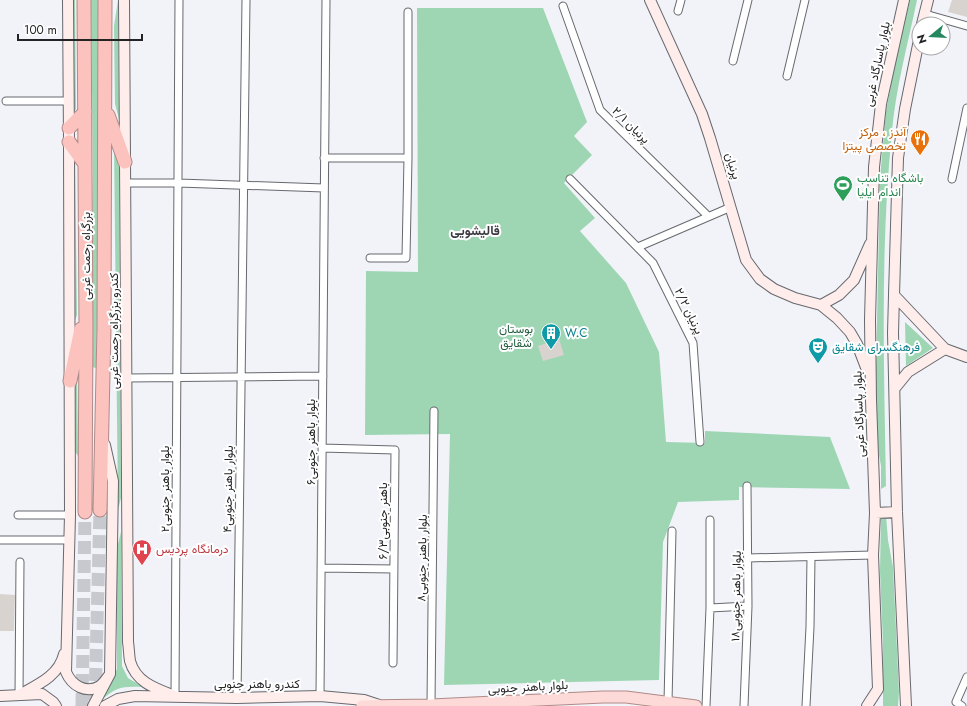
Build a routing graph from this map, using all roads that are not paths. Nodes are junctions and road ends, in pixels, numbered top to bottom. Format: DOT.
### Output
graph roads {
  1 [pos="68,0"];
  2 [pos="84,0"];
  3 [pos="105,0"];
  4 [pos="112,0"];
  5 [pos="124,0"];
  6 [pos="179,0"];
  7 [pos="246,0"];
  8 [pos="326,0"];
  9 [pos="650,0"];
  10 [pos="681,0"];
  11 [pos="748,0"];
  12 [pos="805,0"];
  13 [pos="904,0"];
  14 [pos="928,0"];
  15 [pos="563,6"];
  16 [pos="678,11"];
  17 [pos="408,12"];
  18 [pos="105,14"];
  19 [pos="925,16"];
  20 [pos="951,23"];
  21 [pos="967,26"];
  22 [pos="916,56"];
  23 [pos="733,61"];
  24 [pos="787,76"];
  25 [pos="6,101"];
  26 [pos="68,101"];
  27 [pos="105,106"];
  28 [pos="967,108"];
  29 [pos="85,112"];
  30 [pos="69,128"];
  31 [pos="69,142"];
  32 [pos="324,158"];
  33 [pos="408,158"];
  34 [pos="125,162"];
  35 [pos="85,164"];
  36 [pos="570,179"];
  37 [pos="952,179"];
  38 [pos="126,183"];
  39 [pos="179,183"];
  40 [pos="244,184"];
  41 [pos="324,188"];
  42 [pos="731,207"];
  43 [pos="708,216"];
  44 [pos="872,238"];
  45 [pos="638,247"];
  46 [pos="370,258"];
  47 [pos="894,295"];
  48 [pos="86,304"];
  49 [pos="821,306"];
  50 [pos="945,349"];
  51 [pos="967,357"];
  52 [pos="323,376"];
  53 [pos="176,377"];
  54 [pos="240,377"];
  55 [pos="127,378"];
  56 [pos="70,381"];
  57 [pos="870,381"];
  58 [pos="895,388"];
  59 [pos="434,411"];
  60 [pos="101,427"];
  61 [pos="700,442"];
  62 [pos="322,448"];
  63 [pos="747,486"];
  64 [pos="128,508"];
  65 [pos="100,510"];
  66 [pos="85,512"];
  67 [pos="897,512"];
  68 [pos="875,513"];
  69 [pos="18,515"];
  70 [pos="70,515"];
  71 [pos="710,520"];
  72 [pos="672,531"];
  73 [pos="0,540"];
  74 [pos="70,540"];
  75 [pos="112,550"];
  76 [pos="873,556"];
  77 [pos="811,557"];
  78 [pos="748,558"];
  79 [pos="20,562"];
  80 [pos="321,568"];
  81 [pos="394,569"];
  82 [pos="748,606"];
  83 [pos="710,608"];
  84 [pos="66,646"];
  85 [pos="393,663"];
  86 [pos="110,674"];
  87 [pos="967,677"];
  88 [pos="19,695"];
  89 [pos="0,696"];
  90 [pos="135,696"];
  91 [pos="175,696"];
  92 [pos="320,696"];
  93 [pos="237,698"];
  94 [pos="668,702"];
  95 [pos="959,704"];
  96 [pos="379,705"];
  97 [pos="431,705"];
  98 [pos="56,706"];
  99 [pos="93,706"];
  100 [pos="105,706"];
  101 [pos="130,706"];
  102 [pos="362,706"];
  103 [pos="696,706"];
  104 [pos="706,706"];
  105 [pos="744,706"];
  106 [pos="806,706"];
  107 [pos="867,706"];
  108 [pos="906,706"];
  1 -- 26 [label="main road"];
  2 -- 29 [label="highway, بزرگراه رحمت غربی"];
  3 -- 18 [label="highway, بزرگراه رحمت غربی"];
  4 -- 18 [label="highway"];
  5 -- 34 [label="main road, کندرو بزرگراه رحمت غربی"];
  6 -- 39 [label="street, بلوار باهنر جنوبی۲"];
  7 -- 40 [label="street, بلوار باهنر جنوبی۴"];
  8 -- 32 [label="street, بلوار باهنر جنوبی۶"];
  9 -- 42 [label="main road, پرنیان"];
  10 -- 16 [label="street"];
  11 -- 23 [label="street"];
  12 -- 24 [label="street"];
  13 -- 44 [label="main road, بلوار پاسارگاد غربی"];
  14 -- 19 [label="main road"];
  15 -- 43 [label="street, پرنیان ۲/۱"];
  17 -- 33 [label="street"];
  18 -- 27 [label="highway, بزرگراه رحمت غربی"];
  20 -- 21 [label="street"];
  22 -- 47 [label="main road"];
  25 -- 26 [label="street"];
  26 -- 30 [label="main road"];
  27 -- 34 [label="highway"];
  27 -- 60 [label="highway, بزرگراه رحمت غربی"];
  28 -- 37 [label="street"];
  29 -- 30 [label="highway"];
  29 -- 35 [label="highway, بزرگراه رحمت غربی"];
  30 -- 31 [label="main road"];
  31 -- 35 [label="highway"];
  31 -- 56 [label="main road"];
  32 -- 33 [label="street"];
  32 -- 41 [label="street, بلوار باهنر جنوبی۶"];
  33 -- 46 [label="street"];
  34 -- 38 [label="main road, کندرو بزرگراه رحمت غربی"];
  35 -- 48 [label="highway, بزرگراه رحمت غربی"];
  36 -- 45 [label="street, پرنیان ۲/۲"];
  38 -- 39 [label="street"];
  38 -- 55 [label="main road, کندرو بزرگراه رحمت غربی"];
  39 -- 40 [label="street"];
  39 -- 53 [label="street, بلوار باهنر جنوبی۲"];
  40 -- 41 [label="street"];
  40 -- 54 [label="street, بلوار باهنر جنوبی۴"];
  41 -- 52 [label="street, بلوار باهنر جنوبی۶"];
  42 -- 43 [label="street"];
  42 -- 49 [label="main road, پرنیان"];
  43 -- 45 [label="street"];
  44 -- 49 [label="main road"];
  44 -- 57 [label="main road, بلوار پاسارگاد غربی"];
  45 -- 61 [label="street, پرنیان ۲/۲"];
  47 -- 50 [label="main road"];
  47 -- 58 [label="main road"];
  48 -- 56 [label="highway"];
  48 -- 66 [label="highway, بزرگراه رحمت غربی"];
  49 -- 57 [label="main road"];
  50 -- 51 [label="main road"];
  50 -- 58 [label="main road"];
  52 -- 54 [label="street"];
  52 -- 62 [label="street, بلوار باهنر جنوبی۶"];
  53 -- 54 [label="street"];
  53 -- 55 [label="street"];
  53 -- 91 [label="street, بلوار باهنر جنوبی۲"];
  54 -- 93 [label="street, بلوار باهنر جنوبی۴"];
  55 -- 64 [label="main road, کندرو بزرگراه رحمت غربی"];
  56 -- 70 [label="main road"];
  57 -- 68 [label="main road, بلوار پاسارگاد غربی"];
  58 -- 67 [label="main road"];
  59 -- 97 [label="street, ۸بلوار باهنر جنوبی"];
  60 -- 65 [label="highway, بزرگراه رحمت غربی"];
  60 -- 75 [label="main road"];
  62 -- 80 [label="street, بلوار باهنر جنوبی۶"];
  62 -- 81 [label="street, ۶/۳باهنر جنوبی"];
  63 -- 78 [label="street, ۱۸بلوار باهنر جنوبی"];
  64 -- 75 [label="main road"];
  64 -- 91 [label="main road, کندرو بزرگراه رحمت غربی"];
  67 -- 68 [label="main road"];
  67 -- 108 [label="main road"];
  68 -- 76 [label="main road, بلوار پاسارگاد غربی"];
  69 -- 70 [label="street"];
  70 -- 74 [label="main road"];
  71 -- 83 [label="street"];
  72 -- 94 [label="street"];
  73 -- 74 [label="street"];
  74 -- 84 [label="main road"];
  75 -- 86 [label="main road"];
  76 -- 77 [label="street"];
  76 -- 107 [label="main road, بلوار پاسارگاد غربی"];
  77 -- 78 [label="street"];
  77 -- 106 [label="street"];
  78 -- 82 [label="street, ۱۸بلوار باهنر جنوبی"];
  79 -- 88 [label="street"];
  80 -- 81 [label="street"];
  80 -- 92 [label="street, بلوار باهنر جنوبی۶"];
  81 -- 85 [label="street, ۶/۳باهنر جنوبی"];
  82 -- 83 [label="street"];
  82 -- 105 [label="street, ۱۸بلوار باهنر جنوبی"];
  83 -- 104 [label="street"];
  84 -- 86 [label="main road"];
  84 -- 88 [label="main road"];
  86 -- 99 [label="main road"];
  87 -- 95 [label="street"];
  88 -- 89 [label="main road"];
  88 -- 98 [label="main road"];
  90 -- 91 [label="main road, کندرو باهنر جنوبی"];
  90 -- 100 [label="main road, کندرو باهنر جنوبی"];
  90 -- 101 [label="main road"];
  91 -- 93 [label="main road, کندرو باهنر جنوبی"];
  92 -- 93 [label="main road, کندرو باهنر جنوبی"];
  92 -- 96 [label="main road, کندرو باهنر جنوبی"];
  94 -- 97 [label="main road, بلوار باهنر جنوبی"];
  94 -- 103 [label="main road, بلوار باهنر جنوبی"];
  96 -- 97 [label="main road, بلوار باهنر جنوبی"];
  96 -- 102 [label="main road, بلوار باهنر جنوبی"];
}
